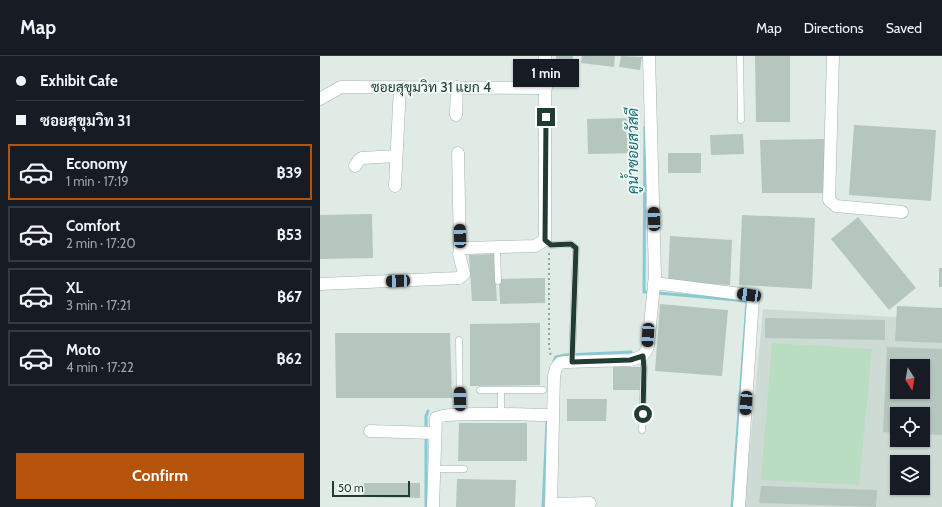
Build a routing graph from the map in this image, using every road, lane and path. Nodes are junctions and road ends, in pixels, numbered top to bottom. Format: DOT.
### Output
graph roads {
  1 [pos="545,56"];
  2 [pos="650,56"];
  3 [pos="740,56"];
  4 [pos="833,56"];
  5 [pos="400,87"];
  6 [pos="457,87"];
  7 [pos="546,88"];
  8 [pos="320,99"];
  9 [pos="456,115"];
  10 [pos="741,120"];
  11 [pos="458,153"];
  12 [pos="396,156"];
  13 [pos="355,166"];
  14 [pos="394,186"];
  15 [pos="902,212"];
  16 [pos="543,242"];
  17 [pos="497,248"];
  18 [pos="460,250"];
  19 [pos="498,281"];
  20 [pos="654,283"];
  21 [pos="320,284"];
  22 [pos="459,340"];
  23 [pos="643,356"];
  24 [pos="572,357"];
  25 [pos="556,368"];
  26 [pos="480,390"];
  27 [pos="501,390"];
  28 [pos="543,390"];
  29 [pos="460,414"];
  30 [pos="501,414"];
  31 [pos="552,415"];
  32 [pos="642,430"];
  33 [pos="370,431"];
  34 [pos="429,433"];
  35 [pos="434,469"];
  36 [pos="464,469"];
  37 [pos="590,504"];
  38 [pos="551,506"];
  39 [pos="433,507"];
  40 [pos="738,507"];
  1 -- 7 [label="street"];
  2 -- 20 [label="street"];
  3 -- 10 [label="lane"];
  4 -- 15 [label="street"];
  5 -- 6 [label="street, ซอยสุขุมวิท 31 แยก 4"];
  5 -- 8 [label="street, ซอยสุขุมวิท 31 แยก 4"];
  5 -- 12 [label="street"];
  6 -- 7 [label="street, ซอยสุขุมวิท 31 แยก 4"];
  6 -- 9 [label="street"];
  7 -- 16 [label="street"];
  11 -- 18 [label="street"];
  12 -- 13 [label="street"];
  12 -- 14 [label="street"];
  16 -- 17 [label="street"];
  16 -- 24 [label="lane"];
  16 -- 25 [label="path"];
  17 -- 18 [label="street"];
  17 -- 19 [label="lane"];
  18 -- 21 [label="street"];
  20 -- 23 [label="street"];
  20 -- 40 [label="street"];
  22 -- 29 [label="lane"];
  23 -- 24 [label="street"];
  23 -- 32 [label="lane"];
  24 -- 25 [label="street"];
  25 -- 31 [label="street"];
  26 -- 27 [label="lane"];
  27 -- 28 [label="lane"];
  27 -- 30 [label="lane"];
  29 -- 30 [label="street"];
  29 -- 34 [label="street"];
  30 -- 31 [label="street"];
  31 -- 38 [label="street"];
  33 -- 34 [label="street"];
  34 -- 35 [label="street"];
  35 -- 36 [label="lane"];
  35 -- 39 [label="street"];
  37 -- 38 [label="street"];
}
